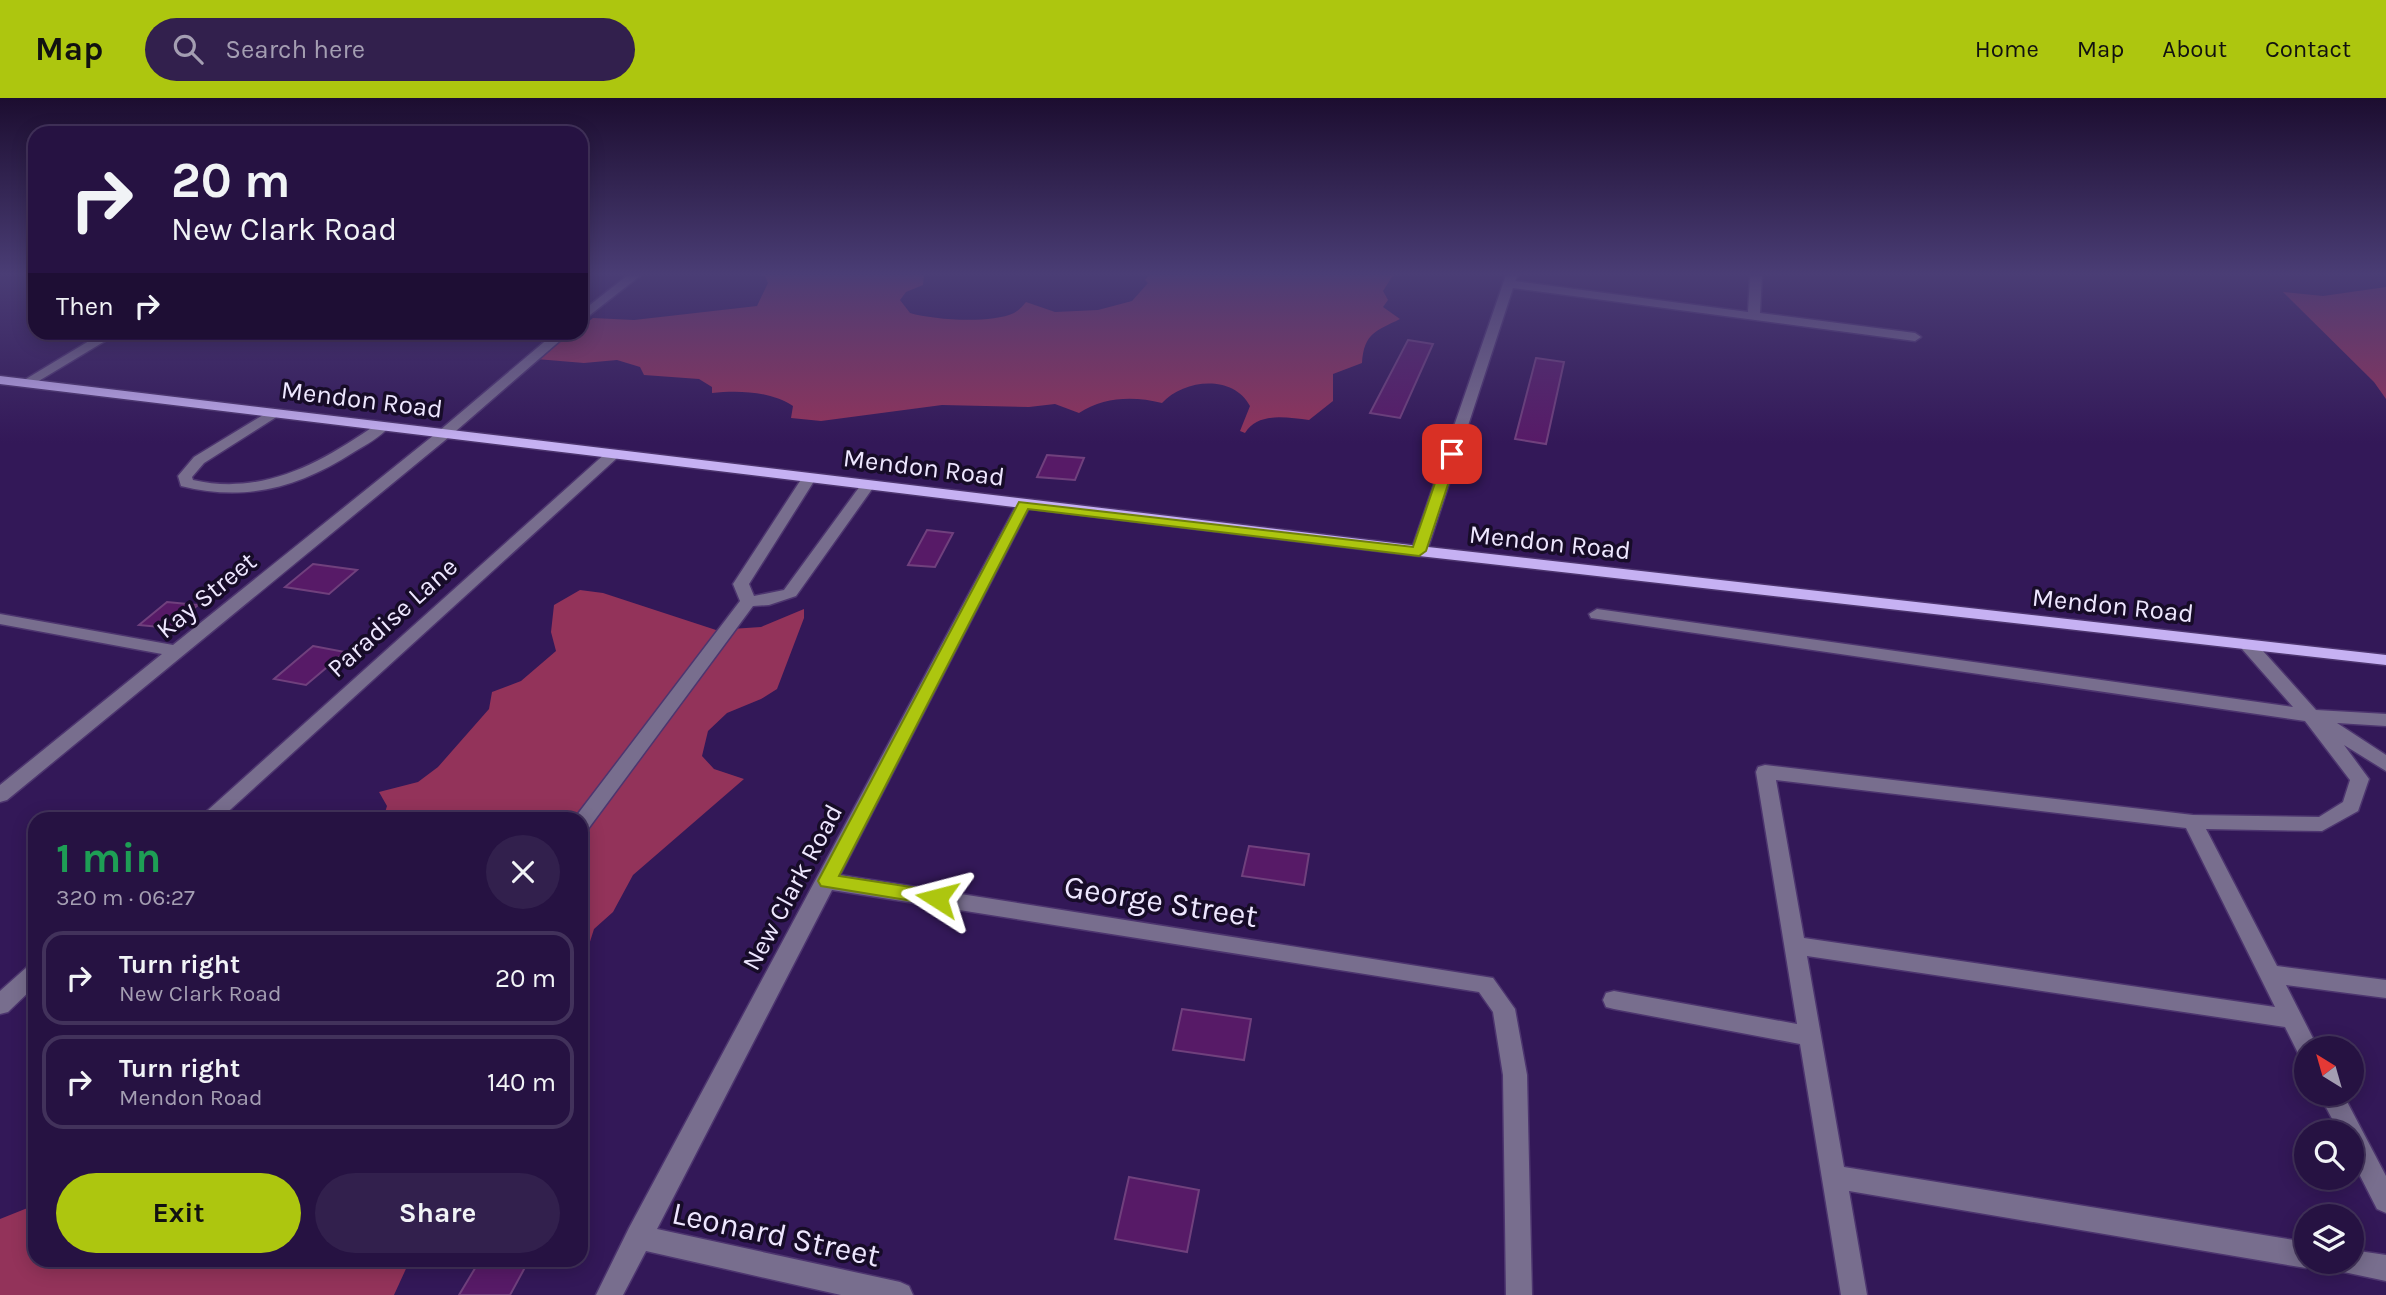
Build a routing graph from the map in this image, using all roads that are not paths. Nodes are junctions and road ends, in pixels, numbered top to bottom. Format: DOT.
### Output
graph roads {
  1 [pos="1493,331"];
  2 [pos="1865,331"];
  3 [pos="1914,337"];
  4 [pos="100,340"];
  5 [pos="555,340"];
  6 [pos="0,380"];
  7 [pos="27,382"];
  8 [pos="273,413"];
  9 [pos="382,427"];
  10 [pos="444,434"];
  11 [pos="612,455"];
  12 [pos="809,478"];
  13 [pos="868,485"];
  14 [pos="1024,505"];
  15 [pos="1419,551"];
  16 [pos="748,601"];
  17 [pos="1597,614"];
  18 [pos="0,619"];
  19 [pos="2248,645"];
  20 [pos="176,651"];
  21 [pos="2386,660"];
  22 [pos="2311,716"];
  23 [pos="2386,720"];
  24 [pos="2386,764"];
  25 [pos="0,795"];
  26 [pos="216,812"];
  27 [pos="588,815"];
  28 [pos="2193,821"];
  29 [pos="827,881"];
  30 [pos="1794,945"];
  31 [pos="2269,974"];
  32 [pos="28,979"];
  33 [pos="2386,989"];
  34 [pos="1614,1000"];
  35 [pos="0,1004"];
  36 [pos="2292,1019"];
  37 [pos="1810,1036"];
  38 [pos="2301,1036"];
  39 [pos="2364,1159"];
  40 [pos="1834,1177"];
  41 [pos="2386,1201"];
  42 [pos="638,1237"];
  43 [pos="2294,1253"];
  44 [pos="2364,1265"];
  45 [pos="2386,1268"];
  46 [pos="609,1295"];
  47 [pos="900,1295"];
  48 [pos="1519,1295"];
  49 [pos="1854,1295"];
  1 -- 15 [label="street"];
  2 -- 3 [label="street"];
  4 -- 7 [label="street"];
  5 -- 10 [label="street, Kay Street"];
  6 -- 7 [label="main road, Mendon Road"];
  7 -- 8 [label="main road, Mendon Road"];
  8 -- 9 [label="main road, Mendon Road"];
  8 -- 9 [label="street"];
  9 -- 10 [label="main road, Mendon Road"];
  10 -- 11 [label="main road, Mendon Road"];
  10 -- 20 [label="street, Kay Street"];
  11 -- 12 [label="main road, Mendon Road"];
  11 -- 26 [label="street, Paradise Lane"];
  12 -- 13 [label="main road, Mendon Road"];
  12 -- 16 [label="street"];
  13 -- 14 [label="main road, Mendon Road"];
  13 -- 16 [label="street"];
  14 -- 15 [label="main road, Mendon Road"];
  14 -- 29 [label="street, New Clark Road"];
  15 -- 19 [label="main road, Mendon Road"];
  16 -- 27 [label="street"];
  17 -- 22 [label="street"];
  18 -- 20 [label="street"];
  19 -- 21 [label="main road, Mendon Road"];
  19 -- 22 [label="street"];
  20 -- 25 [label="street, Kay Street"];
  22 -- 23 [label="street"];
  22 -- 24 [label="street"];
  22 -- 28 [label="street"];
  28 -- 30 [label="street"];
  28 -- 31 [label="street"];
  29 -- 42 [label="street, New Clark Road"];
  29 -- 48 [label="street, George Street"];
  30 -- 36 [label="street"];
  30 -- 37 [label="street"];
  31 -- 33 [label="street"];
  31 -- 36 [label="street"];
  32 -- 35 [label="street"];
  34 -- 37 [label="street"];
  36 -- 38 [label="street"];
  37 -- 40 [label="street"];
  39 -- 41 [label="street"];
  40 -- 43 [label="street"];
  40 -- 49 [label="street"];
  42 -- 46 [label="street, New Clark Road"];
  42 -- 47 [label="street, Leonard Street"];
  44 -- 45 [label="street"];
}
